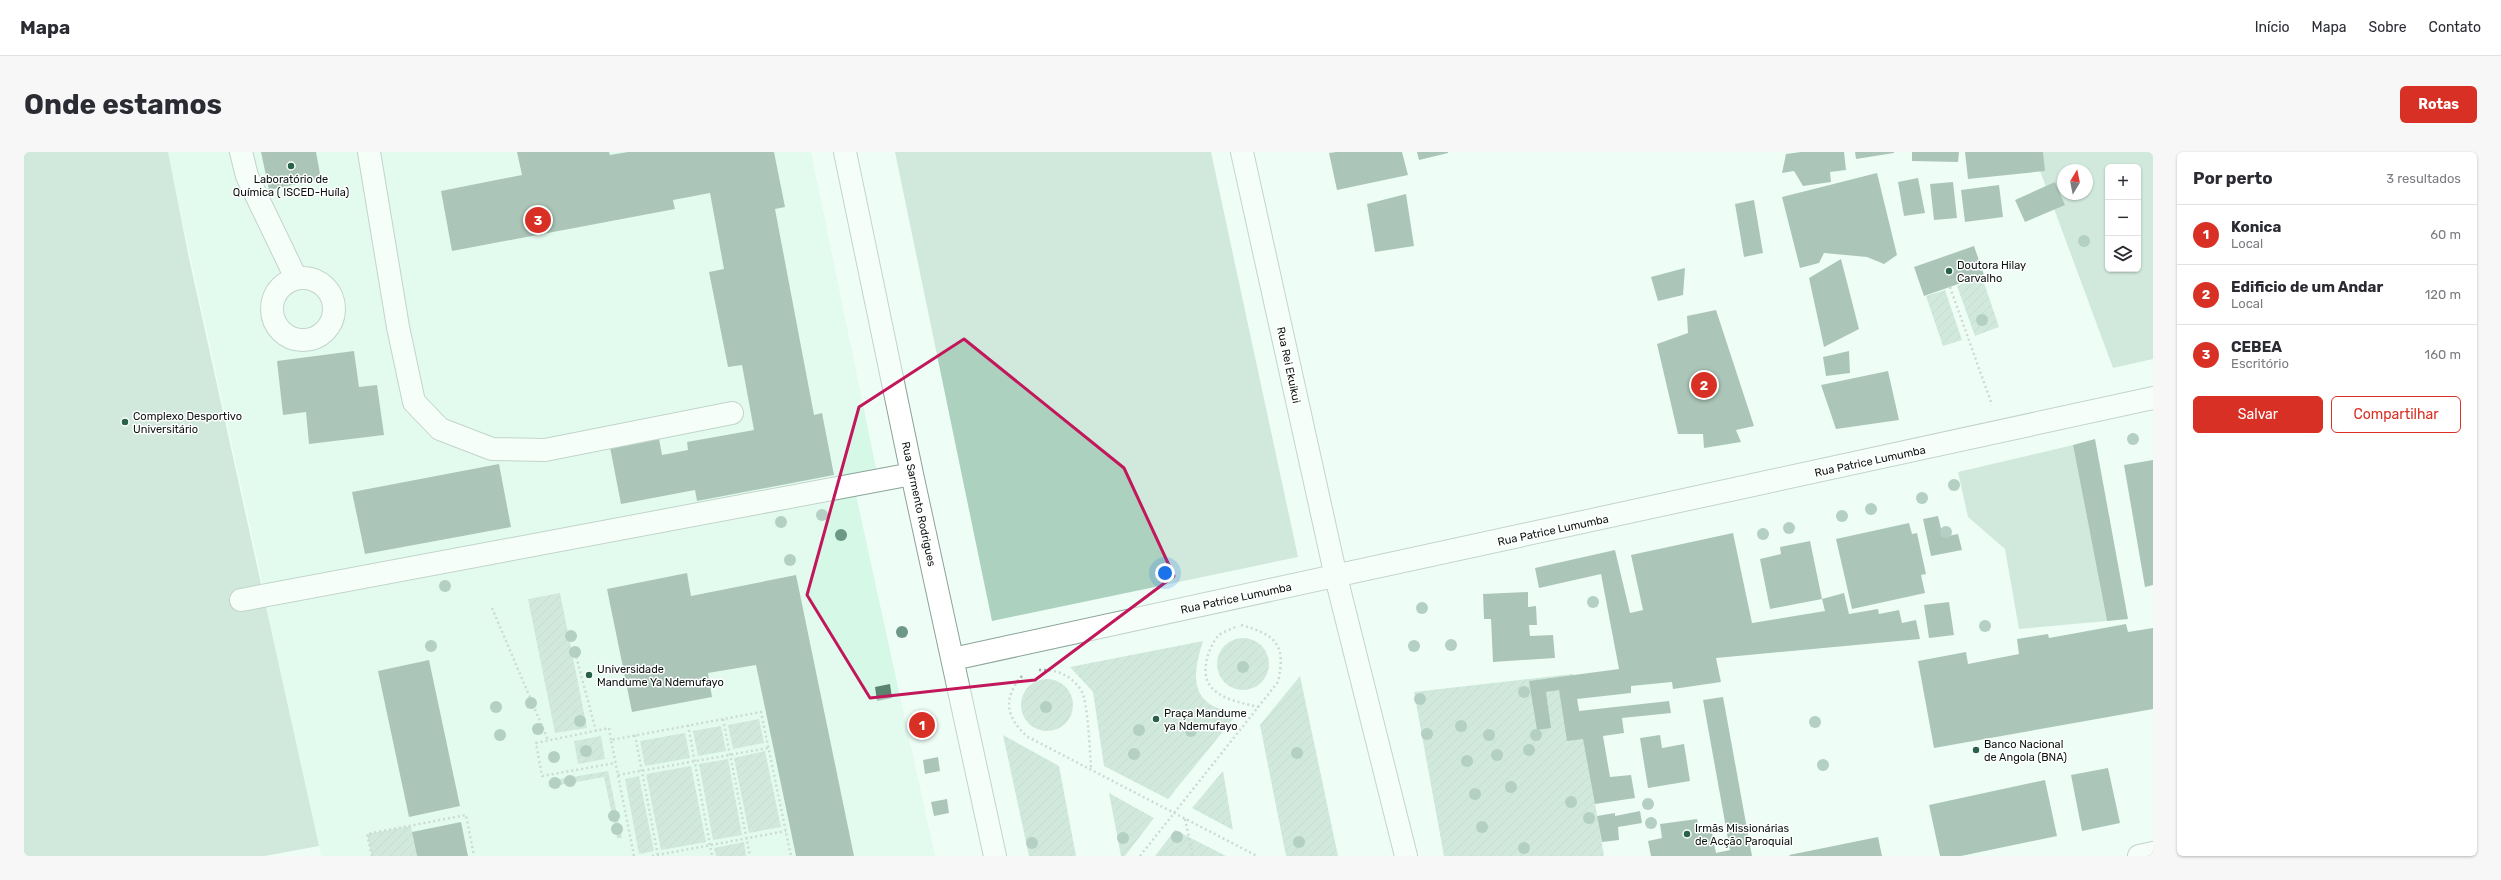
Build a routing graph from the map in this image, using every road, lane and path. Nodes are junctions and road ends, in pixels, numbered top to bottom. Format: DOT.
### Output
graph roads {
  1 [pos="241,152"];
  2 [pos="370,152"];
  3 [pos="845,152"];
  4 [pos="1242,152"];
  5 [pos="296,278"];
  6 [pos="1950,287"];
  7 [pos="2153,398"];
  8 [pos="732,413"];
  9 [pos="2000,432"];
  10 [pos="912,474"];
  11 [pos="1336,577"];
  12 [pos="241,600"];
  13 [pos="492,608"];
  14 [pos="574,652"];
  15 [pos="952,659"];
  16 [pos="1037,670"];
  17 [pos="1022,676"];
  18 [pos="1258,707"];
  19 [pos="724,719"];
  20 [pos="688,725"];
  21 [pos="596,731"];
  22 [pos="635,735"];
  23 [pos="548,740"];
  24 [pos="611,740"];
  25 [pos="768,748"];
  26 [pos="730,754"];
  27 [pos="695,761"];
  28 [pos="615,763"];
  29 [pos="1091,770"];
  30 [pos="641,771"];
  31 [pos="618,775"];
  32 [pos="1174,813"];
  33 [pos="1185,818"];
  34 [pos="786,831"];
  35 [pos="746,838"];
  36 [pos="710,845"];
  37 [pos="2153,853"];
  38 [pos="658,855"];
  39 [pos="1254,855"];
  40 [pos="372,856"];
  41 [pos="474,856"];
  42 [pos="634,856"];
  43 [pos="652,856"];
  44 [pos="712,856"];
  45 [pos="750,856"];
  46 [pos="792,856"];
  47 [pos="995,856"];
  48 [pos="1140,856"];
  49 [pos="1193,856"];
  50 [pos="1257,856"];
  51 [pos="1406,856"];
  52 [pos="2139,856"];
  1 -- 5 [label="street"];
  2 -- 8 [label="street"];
  3 -- 10 [label="street, Rua Sarmento Rodrigues"];
  4 -- 11 [label="street, Rua Rei Ekuikui"];
  6 -- 9 [label="path"];
  7 -- 9 [label="street, Rua Patrice Lumumba"];
  9 -- 11 [label="street, Rua Patrice Lumumba"];
  10 -- 12 [label="street"];
  10 -- 15 [label="street, Rua Sarmento Rodrigues"];
  11 -- 15 [label="street, Rua Patrice Lumumba"];
  11 -- 51 [label="street, Rua Rei Ekuikui"];
  13 -- 23 [label="path"];
  14 -- 21 [label="path"];
  15 -- 47 [label="street, Rua Sarmento Rodrigues"];
  16 -- 29 [label="path"];
  17 -- 29 [label="path"];
  18 -- 18 [label="path"];
  18 -- 32 [label="path"];
  19 -- 20 [label="path"];
  19 -- 25 [label="path"];
  19 -- 26 [label="path"];
  20 -- 22 [label="path"];
  20 -- 27 [label="path"];
  21 -- 23 [label="path"];
  21 -- 24 [label="path"];
  22 -- 24 [label="path"];
  22 -- 30 [label="path"];
  23 -- 28 [label="path"];
  24 -- 28 [label="path"];
  25 -- 26 [label="path"];
  25 -- 34 [label="path"];
  26 -- 27 [label="path"];
  26 -- 35 [label="path"];
  27 -- 30 [label="path"];
  27 -- 36 [label="path"];
  28 -- 31 [label="path"];
  29 -- 32 [label="path"];
  30 -- 31 [label="path"];
  30 -- 38 [label="path"];
  31 -- 42 [label="path"];
  32 -- 33 [label="path"];
  32 -- 48 [label="path"];
  33 -- 39 [label="path"];
  33 -- 49 [label="path"];
  34 -- 35 [label="path"];
  34 -- 46 [label="path"];
  35 -- 36 [label="path"];
  35 -- 45 [label="path"];
  36 -- 38 [label="path"];
  36 -- 44 [label="path"];
  37 -- 52 [label="street"];
  38 -- 43 [label="path"];
  39 -- 50 [label="path"];
  40 -- 41 [label="path"];
}
